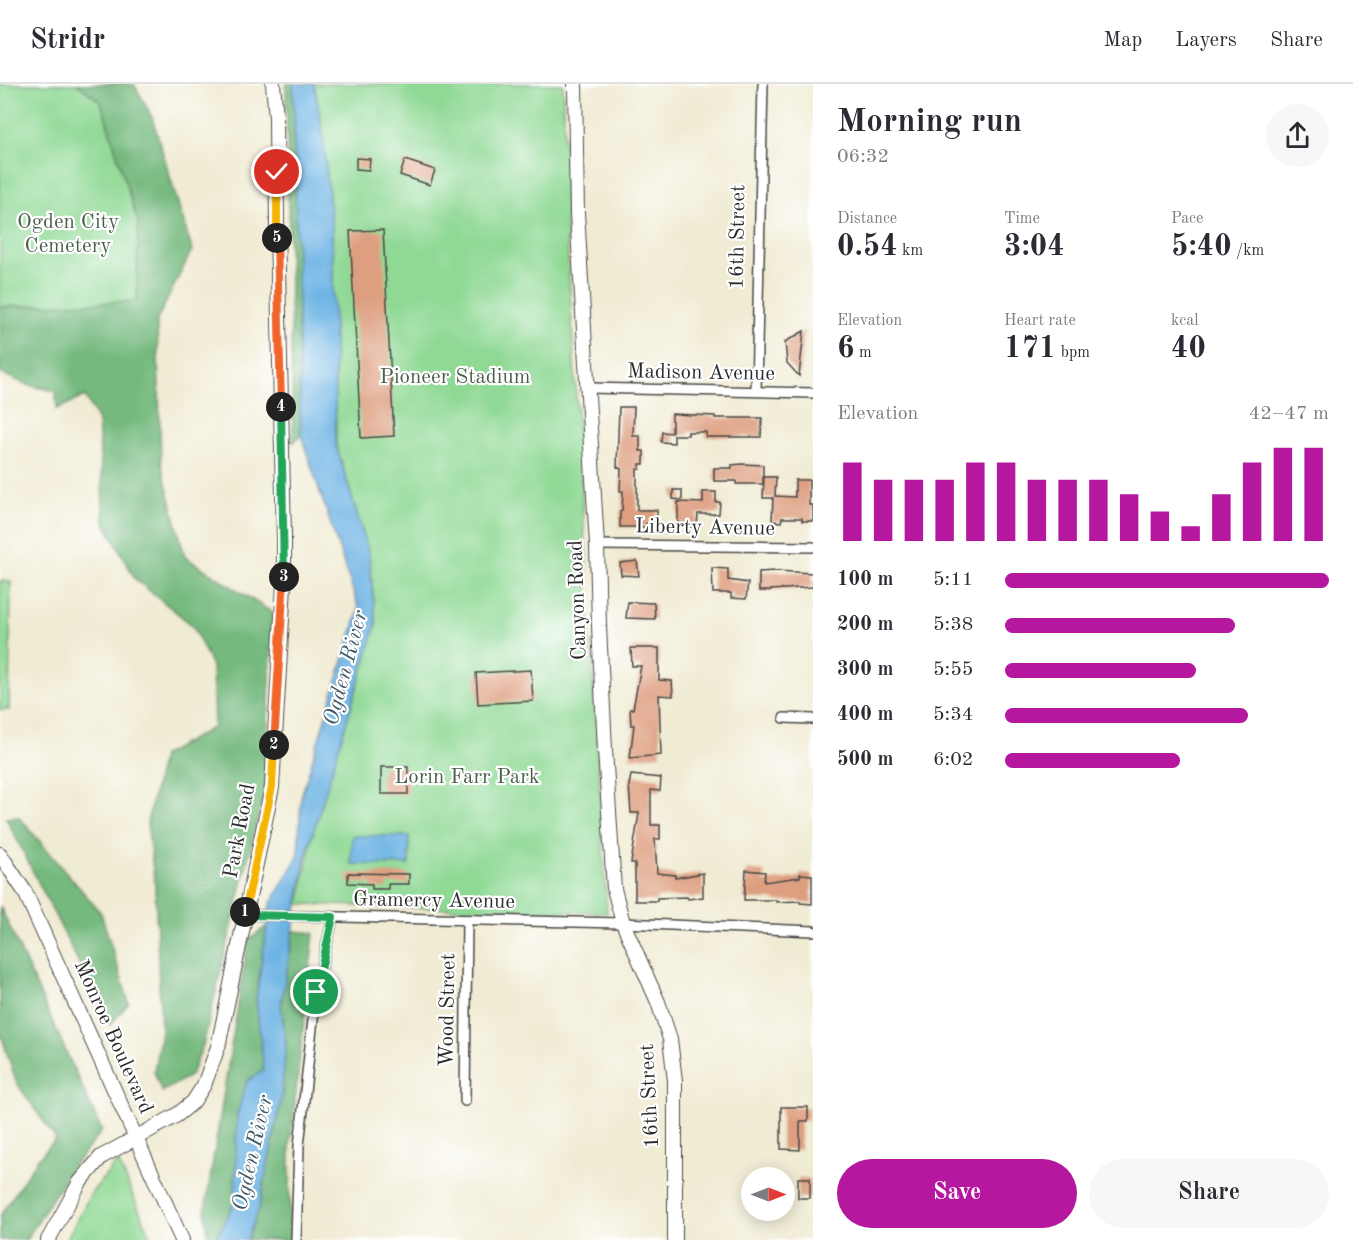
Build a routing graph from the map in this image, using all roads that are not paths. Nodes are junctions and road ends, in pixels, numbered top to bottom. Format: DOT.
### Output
graph roads {
  1 [pos="273,84"];
  2 [pos="575,84"];
  3 [pos="763,84"];
  4 [pos="588,388"];
  5 [pos="756,392"];
  6 [pos="813,393"];
  7 [pos="597,545"];
  8 [pos="813,547"];
  9 [pos="784,718"];
  10 [pos="813,719"];
  11 [pos="0,854"];
  12 [pos="245,915"];
  13 [pos="333,917"];
  14 [pos="467,920"];
  15 [pos="623,923"];
  16 [pos="813,931"];
  17 [pos="465,1101"];
  18 [pos="135,1137"];
  19 [pos="48,1240"];
  20 [pos="182,1240"];
  21 [pos="296,1240"];
  22 [pos="675,1240"];
  1 -- 12 [label="street, Park Road"];
  2 -- 4 [label="street, Canyon Road"];
  3 -- 5 [label="street, 16th Street"];
  4 -- 5 [label="street, Madison Avenue"];
  4 -- 7 [label="street, Canyon Road"];
  5 -- 6 [label="street, Madison Avenue"];
  7 -- 8 [label="street, Liberty Avenue"];
  7 -- 15 [label="street, Canyon Road"];
  9 -- 10 [label="street"];
  11 -- 18 [label="street, Monroe Boulevard"];
  12 -- 13 [label="street, Gramercy Avenue"];
  12 -- 18 [label="street, Park Road"];
  13 -- 14 [label="street, Gramercy Avenue"];
  13 -- 21 [label="street"];
  14 -- 15 [label="street, Gramercy Avenue"];
  14 -- 17 [label="street, Wood Street"];
  15 -- 16 [label="street"];
  15 -- 22 [label="street, 16th Street"];
  18 -- 19 [label="street, Park Road"];
  18 -- 20 [label="street, Monroe Boulevard"];
}
